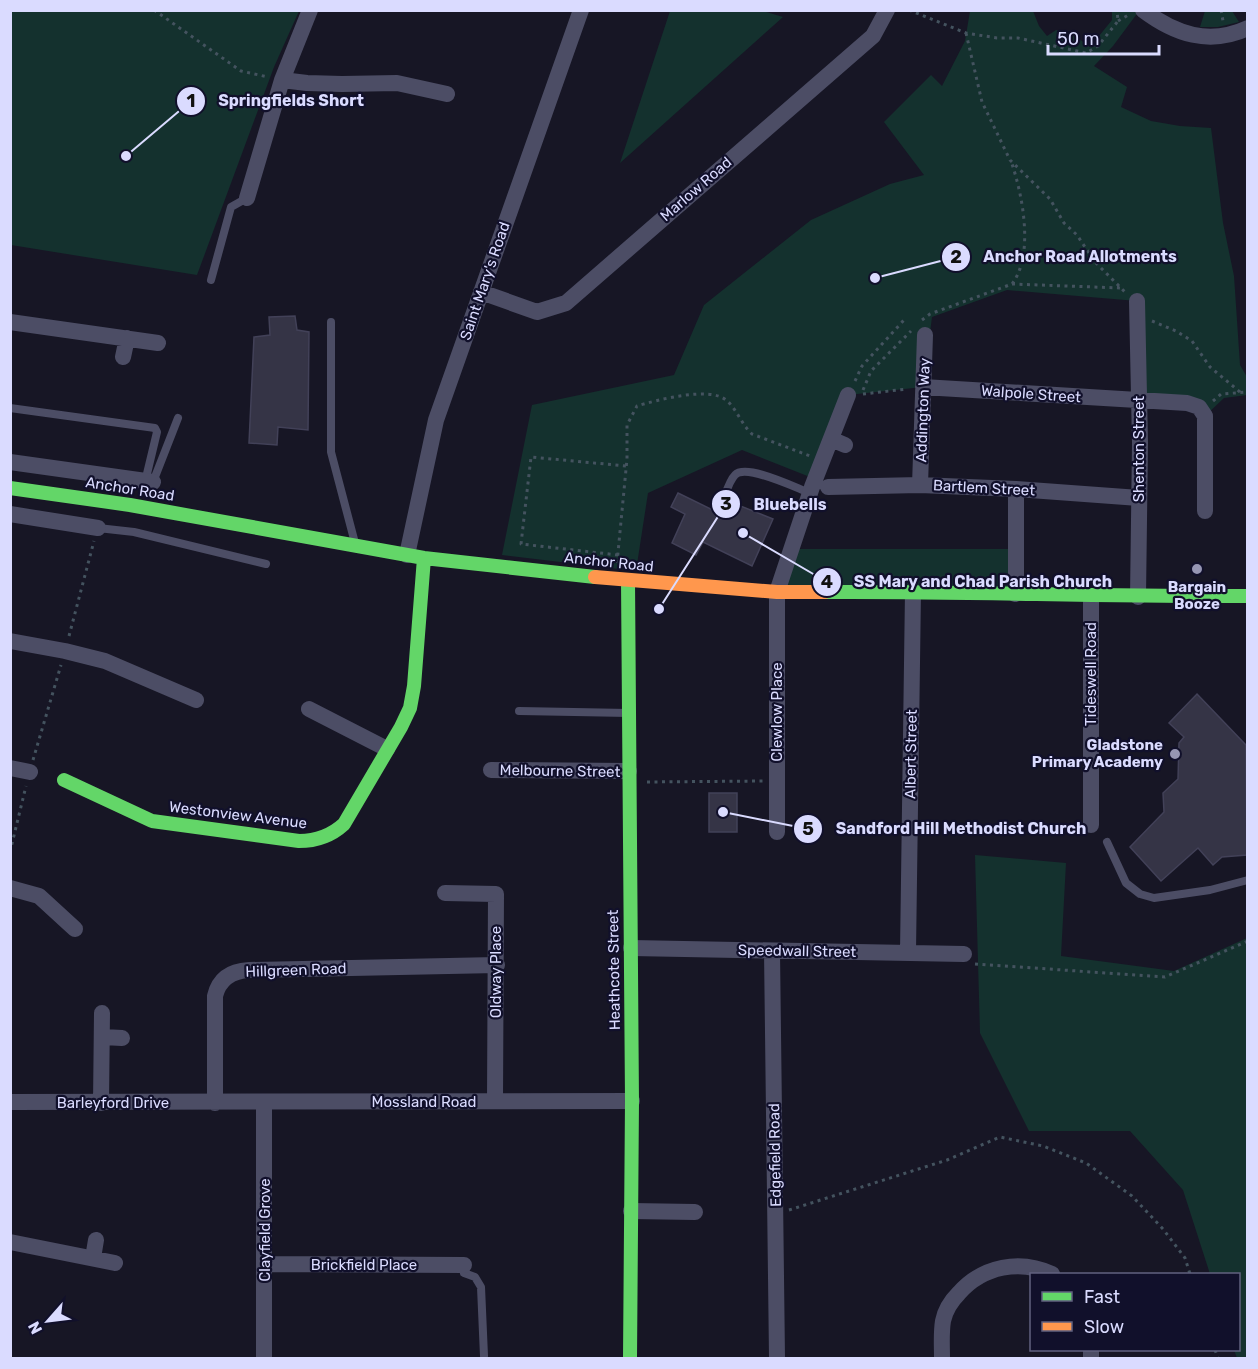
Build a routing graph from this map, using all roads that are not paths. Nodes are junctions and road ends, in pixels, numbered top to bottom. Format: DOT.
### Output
graph roads {
  1 [pos="310,10"];
  2 [pos="581,10"];
  3 [pos="887,10"];
  4 [pos="1143,10"];
  5 [pos="1160,23"];
  6 [pos="1248,28"];
  7 [pos="1152,38"];
  8 [pos="282,80"];
  9 [pos="447,94"];
  10 [pos="245,188"];
  11 [pos="211,280"];
  12 [pos="481,292"];
  13 [pos="1137,308"];
  14 [pos="10,322"];
  15 [pos="331,322"];
  16 [pos="920,329"];
  17 [pos="127,338"];
  18 [pos="158,343"];
  19 [pos="123,357"];
  20 [pos="923,387"];
  21 [pos="854,395"];
  22 [pos="1140,401"];
  23 [pos="10,408"];
  24 [pos="178,418"];
  25 [pos="10,462"];
  26 [pos="149,482"];
  27 [pos="920,485"];
  28 [pos="828,487"];
  29 [pos="10,488"];
  30 [pos="1016,489"];
  31 [pos="810,493"];
  32 [pos="1139,498"];
  33 [pos="723,501"];
  34 [pos="1205,511"];
  35 [pos="10,514"];
  36 [pos="98,528"];
  37 [pos="356,546"];
  38 [pos="407,555"];
  39 [pos="424,558"];
  40 [pos="266,564"];
  41 [pos="622,580"];
  42 [pos="913,591"];
  43 [pos="777,592"];
  44 [pos="1014,594"];
  45 [pos="1092,596"];
  46 [pos="1248,596"];
  47 [pos="1138,597"];
  48 [pos="10,641"];
  49 [pos="196,700"];
  50 [pos="309,709"];
  51 [pos="519,711"];
  52 [pos="629,713"];
  53 [pos="387,749"];
  54 [pos="10,768"];
  55 [pos="491,770"];
  56 [pos="30,772"];
  57 [pos="629,777"];
  58 [pos="64,780"];
  59 [pos="1091,825"];
  60 [pos="777,832"];
  61 [pos="1107,842"];
  62 [pos="1248,880"];
  63 [pos="10,888"];
  64 [pos="445,893"];
  65 [pos="75,929"];
  66 [pos="631,948"];
  67 [pos="772,951"];
  68 [pos="908,952"];
  69 [pos="964,954"];
  70 [pos="497,965"];
  71 [pos="102,1012"];
  72 [pos="103,1037"];
  73 [pos="122,1038"];
  74 [pos="495,1101"];
  75 [pos="632,1101"];
  76 [pos="10,1102"];
  77 [pos="264,1102"];
  78 [pos="101,1103"];
  79 [pos="215,1103"];
  80 [pos="631,1211"];
  81 [pos="695,1212"];
  82 [pos="96,1240"];
  83 [pos="10,1242"];
  84 [pos="93,1258"];
  85 [pos="115,1263"];
  86 [pos="265,1264"];
  87 [pos="464,1267"];
  88 [pos="1046,1273"];
  89 [pos="484,1356"];
  90 [pos="264,1359"];
  91 [pos="630,1359"];
  92 [pos="777,1359"];
  93 [pos="942,1359"];
  1 -- 8 [label="street"];
  2 -- 12 [label="street, Saint Mary's Road"];
  3 -- 12 [label="street, Marlow Road"];
  4 -- 5 [label="street"];
  5 -- 6 [label="street"];
  5 -- 7 [label="street"];
  8 -- 9 [label="street"];
  8 -- 10 [label="street"];
  10 -- 11 [label="lane"];
  12 -- 38 [label="street, Saint Mary's Road"];
  13 -- 22 [label="street, Shenton Street"];
  14 -- 17 [label="street"];
  15 -- 37 [label="lane"];
  16 -- 20 [label="street, Addington Way"];
  17 -- 18 [label="street"];
  17 -- 19 [label="street"];
  20 -- 22 [label="street, Walpole Street"];
  20 -- 27 [label="street, Addington Way"];
  21 -- 31 [label="street, Clewlow Place"];
  22 -- 32 [label="street, Shenton Street"];
  22 -- 34 [label="street, Walpole Street"];
  23 -- 26 [label="lane"];
  24 -- 26 [label="lane"];
  25 -- 26 [label="street"];
  27 -- 28 [label="street, Bartlem Street"];
  27 -- 30 [label="street, Bartlem Street"];
  29 -- 37 [label="street, Anchor Road"];
  30 -- 32 [label="street, Bartlem Street"];
  30 -- 44 [label="street"];
  31 -- 33 [label="lane"];
  31 -- 43 [label="street, Clewlow Place"];
  32 -- 47 [label="street, Shenton Street"];
  35 -- 36 [label="street"];
  36 -- 40 [label="lane"];
  37 -- 38 [label="street, Anchor Road"];
  38 -- 39 [label="street, Anchor Road"];
  39 -- 41 [label="street, Anchor Road"];
  39 -- 53 [label="street, Westonview Avenue"];
  41 -- 43 [label="street, Anchor Road"];
  41 -- 52 [label="street, Heathcote Street"];
  42 -- 43 [label="street, Anchor Road"];
  42 -- 44 [label="street, Anchor Road"];
  42 -- 68 [label="street, Albert Street"];
  43 -- 60 [label="street, Clewlow Place"];
  44 -- 45 [label="street, Anchor Road"];
  45 -- 47 [label="street, Anchor Road"];
  45 -- 59 [label="street, Tideswell Road"];
  46 -- 47 [label="street, Anchor Road"];
  48 -- 49 [label="street"];
  50 -- 53 [label="street"];
  51 -- 52 [label="lane"];
  52 -- 57 [label="street, Heathcote Street"];
  53 -- 58 [label="street, Westonview Avenue"];
  54 -- 56 [label="street"];
  55 -- 57 [label="street, Melbourne Street"];
  57 -- 66 [label="street, Heathcote Street"];
  61 -- 62 [label="lane"];
  63 -- 65 [label="street"];
  64 -- 70 [label="street, Oldway Place"];
  66 -- 67 [label="street, Speedwall Street"];
  66 -- 75 [label="street, Heathcote Street"];
  67 -- 68 [label="street, Speedwall Street"];
  67 -- 92 [label="street, Edgefield Road"];
  68 -- 69 [label="street, Speedwall Street"];
  70 -- 74 [label="street, Oldway Place"];
  70 -- 79 [label="street, Hillgreen Road"];
  71 -- 72 [label="street"];
  72 -- 73 [label="street"];
  72 -- 78 [label="street"];
  74 -- 75 [label="street, Mossland Road"];
  74 -- 77 [label="street, Mossland Road"];
  75 -- 80 [label="street, Heathcote Street"];
  76 -- 78 [label="street, Barleyford Drive"];
  77 -- 79 [label="street, Mossland Road"];
  77 -- 86 [label="street, Clayfield Grove"];
  78 -- 79 [label="street, Barleyford Drive"];
  80 -- 81 [label="street"];
  80 -- 91 [label="street, Heathcote Street"];
  82 -- 84 [label="street"];
  83 -- 84 [label="street"];
  84 -- 85 [label="street"];
  86 -- 87 [label="street, Brickfield Place"];
  86 -- 90 [label="street, Clayfield Grove"];
  87 -- 89 [label="lane"];
  88 -- 93 [label="street"];
}
